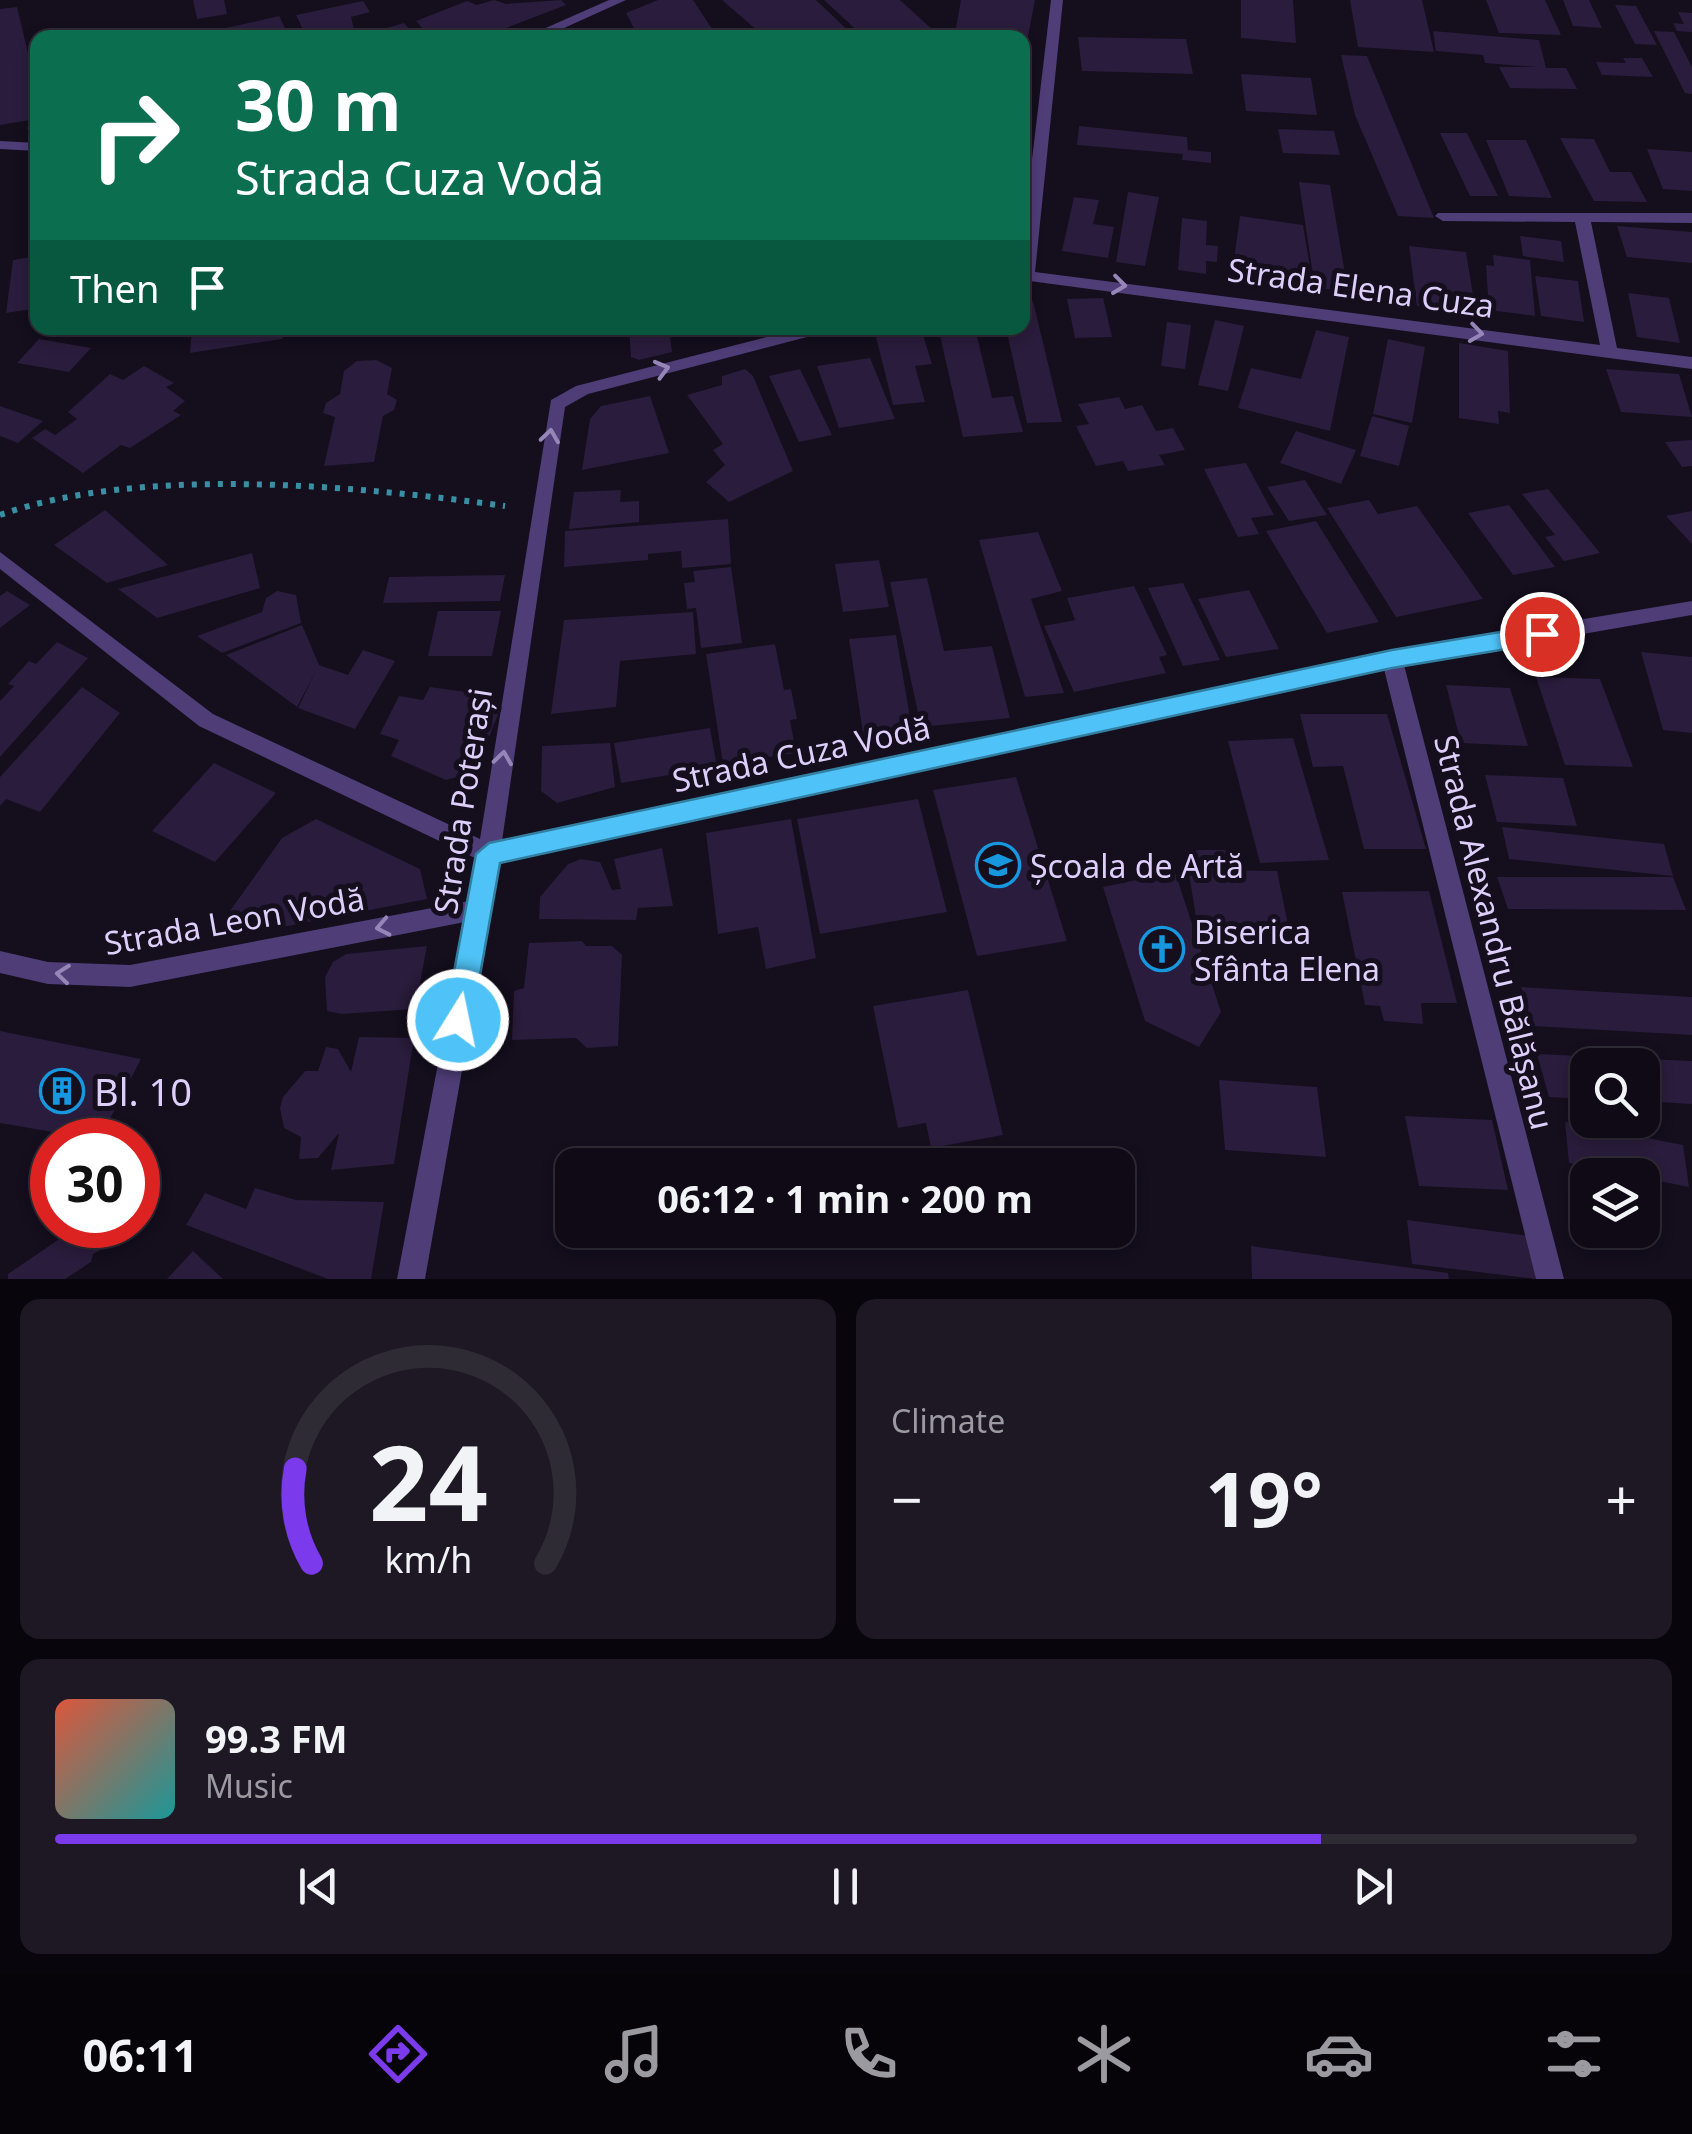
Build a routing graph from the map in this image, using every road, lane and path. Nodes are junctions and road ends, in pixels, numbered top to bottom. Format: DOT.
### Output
graph roads {
  1 [pos="581,0"];
  2 [pos="620,0"];
  3 [pos="1058,0"];
  4 [pos="593,11"];
  5 [pos="548,30"];
  6 [pos="0,145"];
  7 [pos="30,147"];
  8 [pos="1443,216"];
  9 [pos="1582,217"];
  10 [pos="1692,218"];
  11 [pos="1030,232"];
  12 [pos="1030,275"];
  13 [pos="794,335"];
  14 [pos="1610,352"];
  15 [pos="1692,363"];
  16 [pos="505,506"];
  17 [pos="0,515"];
  18 [pos="0,559"];
  19 [pos="1692,608"];
  20 [pos="1392,659"];
  21 [pos="489,854"];
  22 [pos="479,909"];
  23 [pos="0,962"];
  24 [pos="411,1279"];
  25 [pos="1550,1279"];
  1 -- 4 [label="street"];
  2 -- 4 [label="street"];
  3 -- 11 [label="street"];
  4 -- 5 [label="street"];
  6 -- 7 [label="street"];
  8 -- 9 [label="street"];
  9 -- 10 [label="street"];
  9 -- 14 [label="street"];
  12 -- 14 [label="street, Strada Elena Cuza, one-way"];
  21 -- 13 [label="street, Strada Poterași, one-way"];
  14 -- 15 [label="street, Strada Elena Cuza"];
  16 -- 17 [label="path"];
  18 -- 21 [label="street"];
  19 -- 20 [label="street, Strada Cuza Vodă"];
  20 -- 21 [label="street, Strada Cuza Vodă"];
  20 -- 25 [label="street, Strada Alexandru Bălășanu"];
  21 -- 22 [label="street, Strada Poterași"];
  22 -- 23 [label="street, Strada Leon Vodă, one-way"];
  22 -- 24 [label="street, Strada Poterași"];
}
